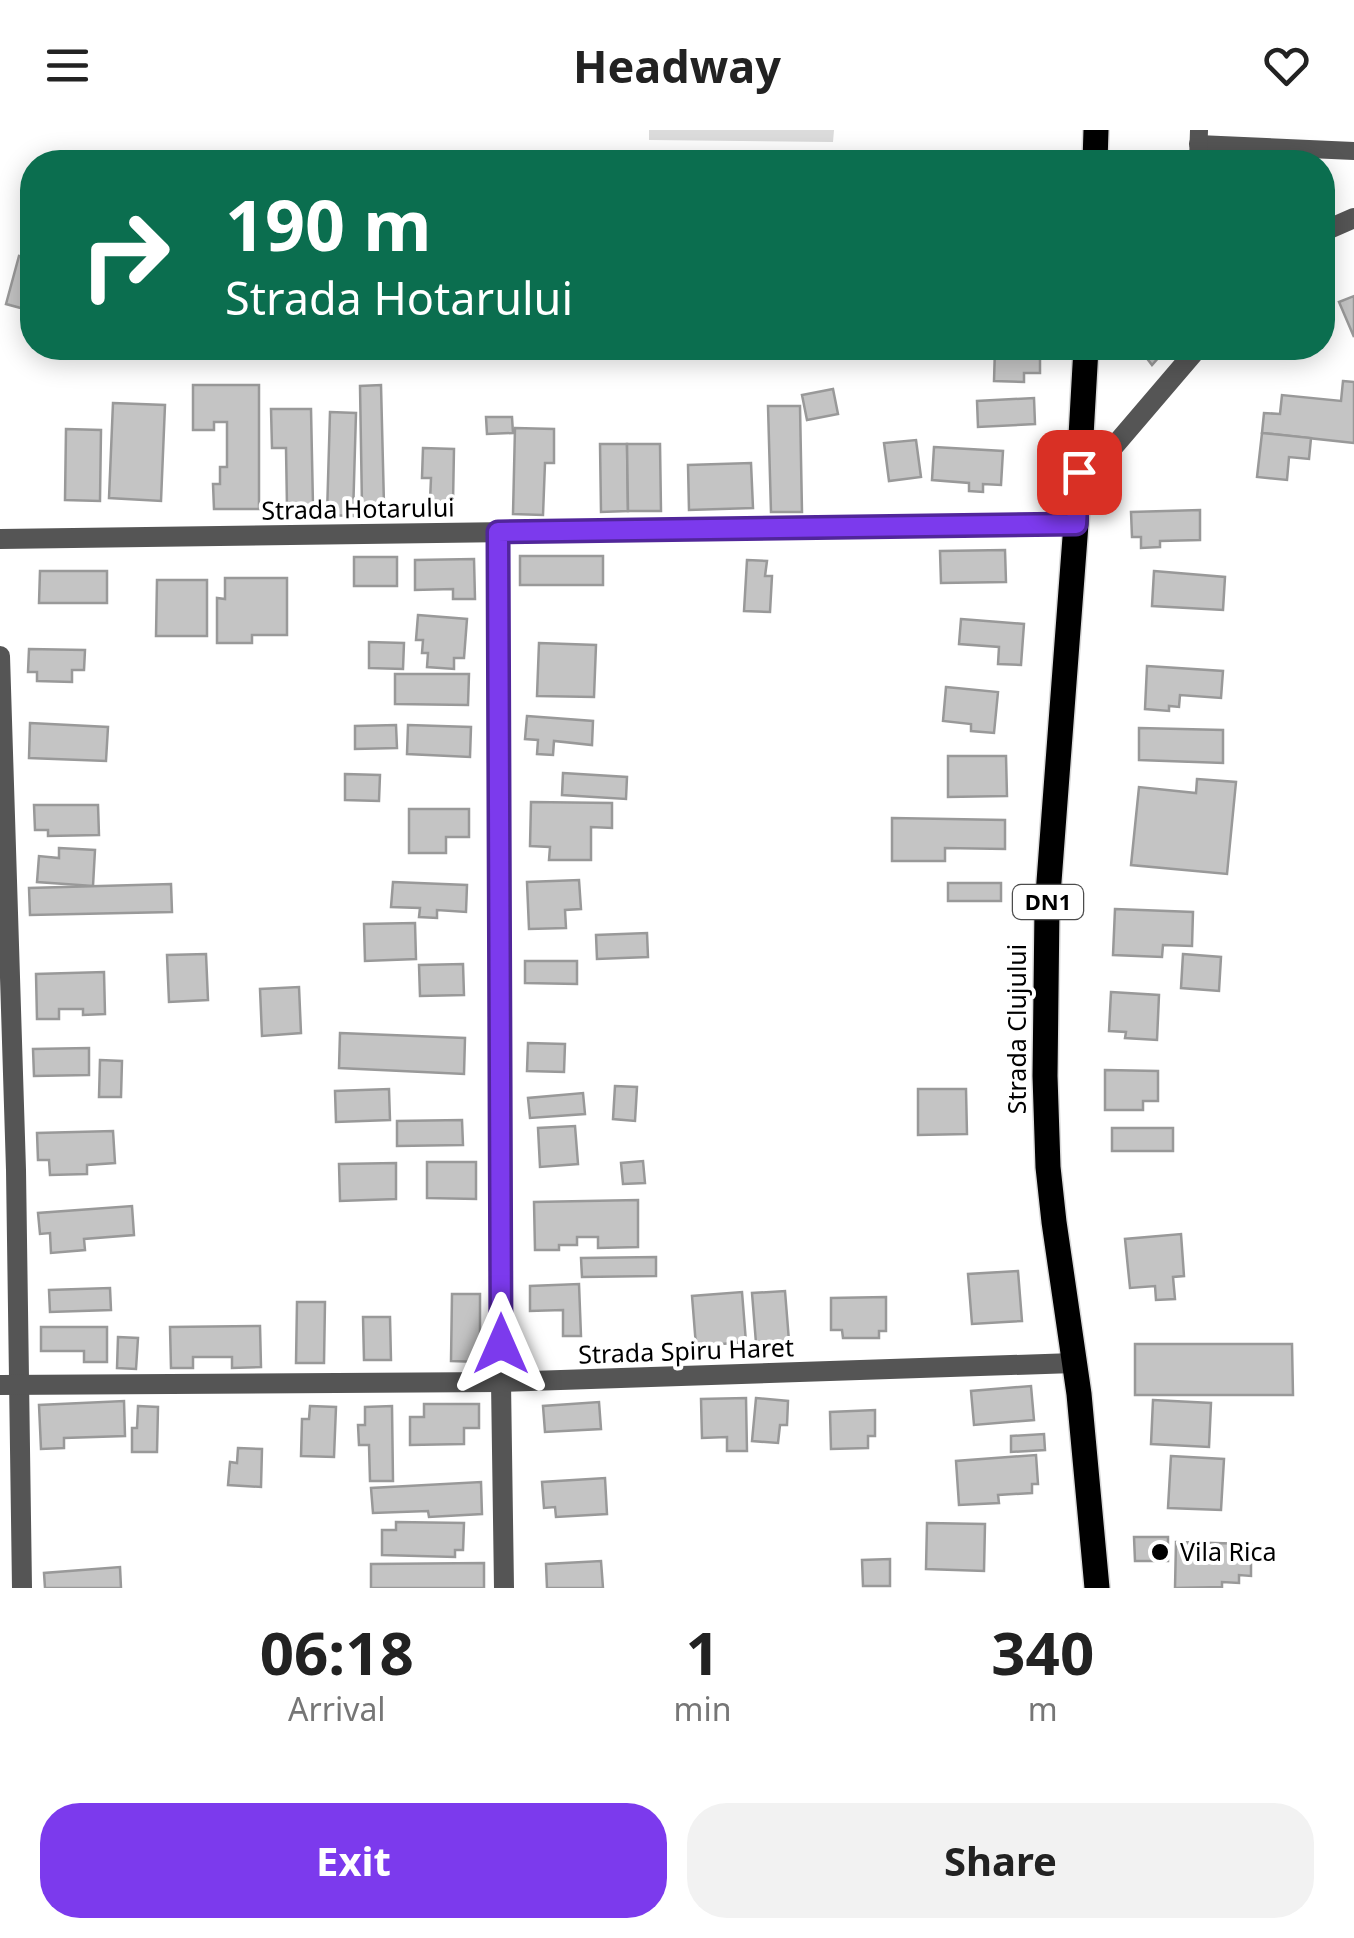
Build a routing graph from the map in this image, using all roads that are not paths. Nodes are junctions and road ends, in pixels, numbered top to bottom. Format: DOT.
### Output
graph roads {
  1 [pos="1198,146"];
  2 [pos="1323,150"];
  3 [pos="1085,360"];
  4 [pos="1188,360"];
  5 [pos="1079,472"];
  6 [pos="1076,524"];
  7 [pos="498,532"];
  8 [pos="0,539"];
  9 [pos="0,656"];
  10 [pos="8,1170"];
  11 [pos="1074,1363"];
  12 [pos="501,1382"];
  13 [pos="9,1385"];
  14 [pos="22,1588"];
  15 [pos="504,1588"];
  16 [pos="1097,1588"];
  1 -- 2 [label="lane"];
  3 -- 5 [label="main road, Strada Clujului / DN1"];
  4 -- 5 [label="street"];
  5 -- 6 [label="main road, Strada Clujului / DN1"];
  6 -- 7 [label="street, Strada Hotarului"];
  6 -- 11 [label="main road, Strada Clujului / DN1"];
  7 -- 8 [label="street, Strada Hotarului"];
  7 -- 12 [label="street"];
  9 -- 10 [label="street"];
  10 -- 13 [label="street"];
  11 -- 12 [label="street, Strada Spiru Haret"];
  11 -- 16 [label="main road, Strada Clujului / DN1"];
  12 -- 13 [label="street, Strada Spiru Haret"];
  12 -- 15 [label="street"];
  13 -- 14 [label="street"];
}
